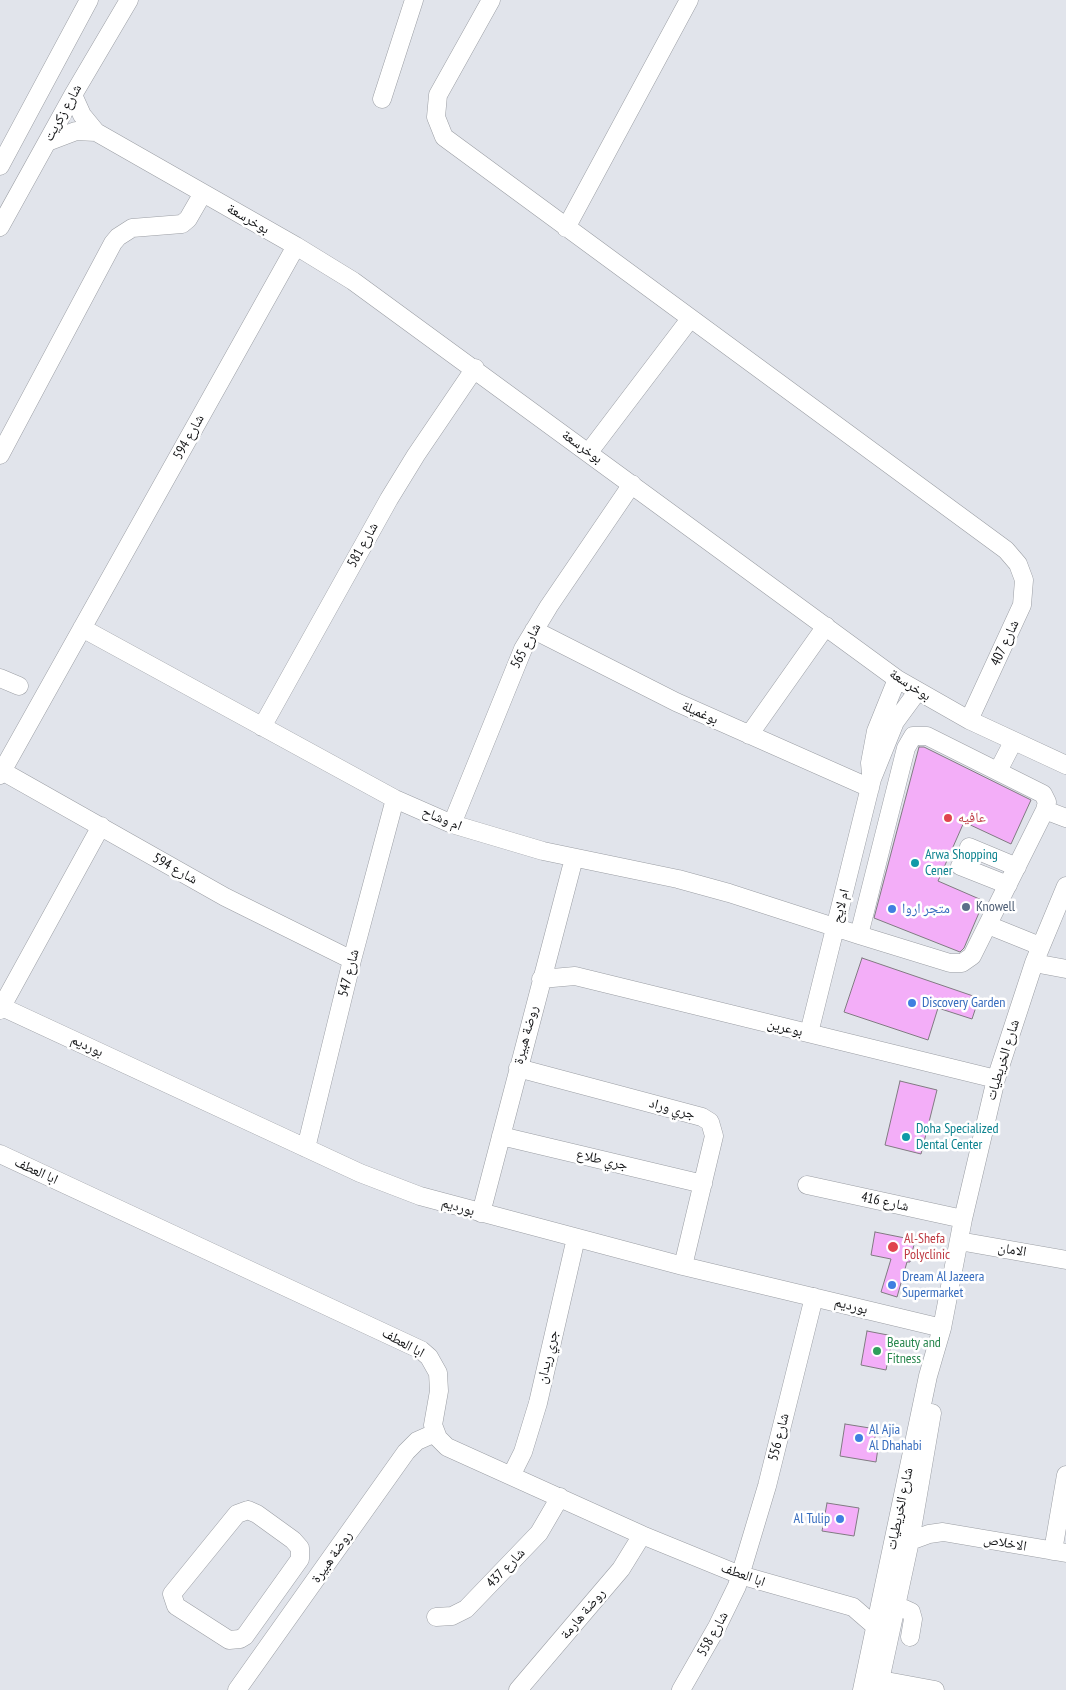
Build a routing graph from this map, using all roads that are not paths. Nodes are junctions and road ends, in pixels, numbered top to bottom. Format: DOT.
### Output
graph roads {
  1 [pos="89,0"];
  2 [pos="129,0"];
  3 [pos="414,0"];
  4 [pos="491,0"];
  5 [pos="689,0"];
  6 [pos="73,96"];
  7 [pos="382,99"];
  8 [pos="96,132"];
  9 [pos="47,142"];
  10 [pos="0,166"];
  11 [pos="204,193"];
  12 [pos="0,227"];
  13 [pos="566,228"];
  14 [pos="296,246"];
  15 [pos="690,319"];
  16 [pos="475,368"];
  17 [pos="589,452"];
  18 [pos="0,455"];
  19 [pos="632,484"];
  20 [pos="826,626"];
  21 [pos="82,628"];
  22 [pos="534,630"];
  23 [pos="0,678"];
  24 [pos="897,679"];
  25 [pos="19,686"];
  26 [pos="917,692"];
  27 [pos="969,720"];
  28 [pos="262,728"];
  29 [pos="749,735"];
  30 [pos="1013,742"];
  31 [pos="1066,765"];
  32 [pos="998,771"];
  33 [pos="1,773"];
  34 [pos="871,784"];
  35 [pos="395,799"];
  36 [pos="1045,810"];
  37 [pos="1066,818"];
  38 [pos="452,824"];
  39 [pos="101,826"];
  40 [pos="969,847"];
  41 [pos="574,858"];
  42 [pos="960,866"];
  43 [pos="1017,867"];
  44 [pos="1008,885"];
  45 [pos="1066,886"];
  46 [pos="988,925"];
  47 [pos="836,927"];
  48 [pos="858,935"];
  49 [pos="1040,946"];
  50 [pos="547,958"];
  51 [pos="352,960"];
  52 [pos="1034,963"];
  53 [pos="1066,969"];
  54 [pos="575,976"];
  55 [pos="541,979"];
  56 [pos="1,1009"];
  57 [pos="809,1034"];
  58 [pos="518,1068"];
  59 [pos="996,1079"];
  60 [pos="501,1136"];
  61 [pos="306,1148"];
  62 [pos="0,1154"];
  63 [pos="703,1184"];
  64 [pos="807,1185"];
  65 [pos="482,1213"];
  66 [pos="963,1219"];
  67 [pos="576,1238"];
  68 [pos="959,1241"];
  69 [pos="1066,1260"];
  70 [pos="683,1266"];
  71 [pos="814,1297"];
  72 [pos="942,1328"];
  73 [pos="435,1433"];
  74 [pos="512,1474"];
  75 [pos="1066,1475"];
  76 [pos="560,1497"];
  77 [pos="915,1510"];
  78 [pos="943,1532"];
  79 [pos="642,1534"];
  80 [pos="910,1541"];
  81 [pos="1060,1552"];
  82 [pos="740,1576"];
  83 [pos="889,1602"];
  84 [pos="853,1607"];
  85 [pos="436,1617"];
  86 [pos="876,1627"];
  87 [pos="910,1638"];
  88 [pos="230,1640"];
  89 [pos="259,1659"];
  90 [pos="871,1684"];
  91 [pos="237,1690"];
  92 [pos="518,1690"];
  93 [pos="681,1690"];
  94 [pos="936,1690"];
  1 -- 10 [label="street"];
  2 -- 6 [label="street, شارع زكريت"];
  3 -- 7 [label="street"];
  4 -- 13 [label="street"];
  5 -- 13 [label="street"];
  6 -- 8 [label="street, بوخرسعة"];
  6 -- 9 [label="street, شارع زكريت"];
  8 -- 9 [label="street"];
  8 -- 11 [label="street, بوخرسعة"];
  9 -- 12 [label="street, شارع زكريت"];
  11 -- 14 [label="street, بوخرسعة"];
  11 -- 18 [label="street"];
  13 -- 15 [label="street"];
  14 -- 16 [label="street, بوخرسعة"];
  14 -- 21 [label="street, شارع 594"];
  15 -- 17 [label="street"];
  15 -- 27 [label="street, شارع 407"];
  16 -- 17 [label="street, بوخرسعة"];
  16 -- 28 [label="street, شارع 581"];
  17 -- 19 [label="street, بوخرسعة"];
  19 -- 20 [label="street, بوخرسعة"];
  19 -- 22 [label="street, شارع 565"];
  20 -- 24 [label="street, بوخرسعة"];
  20 -- 29 [label="street"];
  21 -- 28 [label="street, ام وشاح"];
  21 -- 33 [label="street, شارع 594"];
  22 -- 29 [label="street, بوغميلة"];
  22 -- 38 [label="street, شارع 565"];
  23 -- 25 [label="street"];
  24 -- 26 [label="street, بوخرسعة"];
  24 -- 34 [label="street, ام لايح"];
  26 -- 27 [label="street, بوخرسعة"];
  26 -- 34 [label="street, ام لايح"];
  27 -- 30 [label="street, بوخرسعة"];
  28 -- 35 [label="street, ام وشاح"];
  29 -- 34 [label="street, بوغميلة"];
  30 -- 31 [label="street, بوخرسعة"];
  30 -- 32 [label="street"];
  32 -- 36 [label="street"];
  32 -- 48 [label="street"];
  33 -- 39 [label="street, شارع 594"];
  34 -- 47 [label="street, ام لايح"];
  35 -- 38 [label="street, ام وشاح"];
  35 -- 51 [label="street, شارع 547"];
  36 -- 37 [label="street"];
  36 -- 43 [label="street, ام وشاح"];
  38 -- 41 [label="street, ام وشاح"];
  39 -- 51 [label="street, شارع 594"];
  39 -- 56 [label="street"];
  40 -- 43 [label="street"];
  41 -- 47 [label="street, ام وشاح"];
  41 -- 50 [label="street, روضة هبيرة"];
  42 -- 44 [label="street"];
  43 -- 44 [label="street, ام وشاح"];
  44 -- 46 [label="street, ام وشاح"];
  45 -- 49 [label="street, شارع الخريطيات"];
  46 -- 48 [label="street, ام وشاح"];
  46 -- 49 [label="street"];
  47 -- 48 [label="street, ام وشاح"];
  47 -- 57 [label="street, ام لايح"];
  49 -- 52 [label="street, شارع الخريطيات"];
  50 -- 54 [label="street, بوعرين"];
  50 -- 55 [label="street, روضة هبيرة"];
  51 -- 61 [label="street, شارع 547"];
  52 -- 53 [label="street"];
  52 -- 59 [label="street, شارع الخريطيات"];
  54 -- 55 [label="street, بوعرين"];
  54 -- 57 [label="street, بوعرين"];
  55 -- 58 [label="street, روضة هبيرة"];
  56 -- 61 [label="street, بورديم"];
  57 -- 59 [label="street, بوعرين"];
  58 -- 60 [label="street, روضة هبيرة"];
  58 -- 63 [label="street, جري وراد"];
  59 -- 66 [label="street, شارع الخريطيات"];
  60 -- 63 [label="street, جري طلاع"];
  60 -- 65 [label="street, روضة هبيرة"];
  61 -- 65 [label="street, بورديم"];
  62 -- 73 [label="street, ابا العطف"];
  63 -- 70 [label="street, جري وراد"];
  64 -- 66 [label="street, شارع 416"];
  65 -- 67 [label="street, بورديم"];
  66 -- 68 [label="street, شارع الخريطيات"];
  67 -- 70 [label="street, بورديم"];
  67 -- 74 [label="street, جري ريدان"];
  68 -- 69 [label="street, الامان"];
  68 -- 72 [label="street, شارع الخريطيات"];
  70 -- 71 [label="street, بورديم"];
  71 -- 72 [label="street, بورديم"];
  71 -- 82 [label="street, شارع 556"];
  72 -- 77 [label="street, شارع الخريطيات"];
  72 -- 83 [label="street, شارع الخريطيات"];
  73 -- 74 [label="street, ابا العطف"];
  73 -- 89 [label="street, روضة هبيرة"];
  74 -- 76 [label="street, ابا العطف"];
  75 -- 81 [label="street"];
  76 -- 79 [label="street, ابا العطف"];
  76 -- 85 [label="street, شارع 437"];
  77 -- 78 [label="street, الاخلاص"];
  77 -- 80 [label="street, شارع الخريطيات"];
  78 -- 80 [label="street, الاخلاص"];
  78 -- 81 [label="street, الاخلاص"];
  79 -- 82 [label="street, ابا العطف"];
  79 -- 92 [label="street, روضة هارمة"];
  80 -- 83 [label="street, شارع الخريطيات"];
  82 -- 84 [label="street, ابا العطف"];
  82 -- 93 [label="street, شارع 558"];
  83 -- 84 [label="street"];
  83 -- 86 [label="street, شارع الخريطيات"];
  83 -- 87 [label="street"];
  83 -- 90 [label="street, شارع الخريطيات"];
  84 -- 86 [label="street"];
  86 -- 90 [label="street, شارع الخريطيات"];
  88 -- 88 [label="street"];
  88 -- 89 [label="street"];
  89 -- 91 [label="street, روضة هبيرة"];
  90 -- 94 [label="street"];
}
